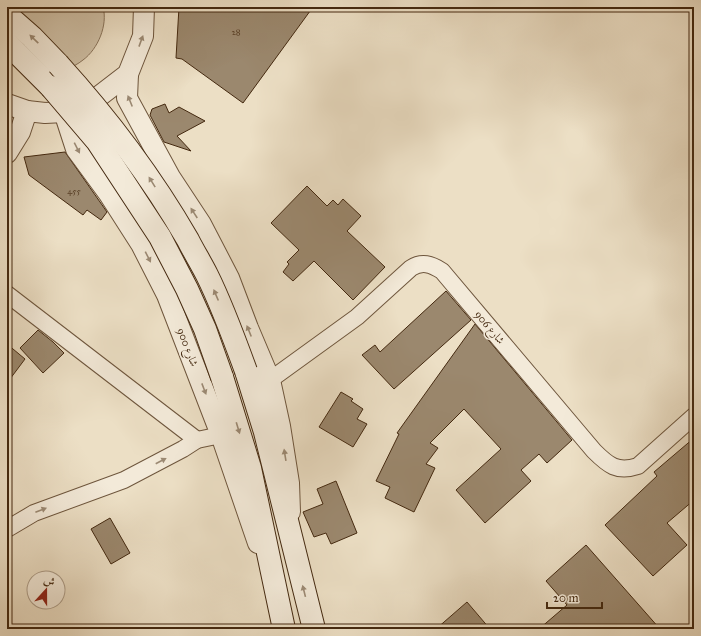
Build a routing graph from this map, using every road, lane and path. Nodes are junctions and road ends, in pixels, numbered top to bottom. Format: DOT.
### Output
graph roads {
  1 [pos="144,7"];
  2 [pos="7,15"];
  3 [pos="7,43"];
  4 [pos="128,74"];
  5 [pos="7,104"];
  6 [pos="27,111"];
  7 [pos="64,112"];
  8 [pos="7,153"];
  9 [pos="7,294"];
  10 [pos="270,380"];
  11 [pos="694,416"];
  12 [pos="221,435"];
  13 [pos="197,440"];
  14 [pos="7,529"];
  15 [pos="290,536"];
  16 [pos="277,600"];
  17 [pos="284,629"];
  18 [pos="314,629"];
  4 -- 1 [label="street, one-way"];
  15 -- 2 [label="main road, one-way, bridge"];
  3 -- 16 [label="main road, one-way, bridge"];
  4 -- 7 [label="street"];
  10 -- 4 [label="street, one-way"];
  5 -- 6 [label="street"];
  6 -- 7 [label="street"];
  6 -- 8 [label="street"];
  7 -- 12 [label="street, شارع 900, one-way"];
  9 -- 13 [label="street"];
  10 -- 11 [label="street, شارع 906"];
  15 -- 10 [label="street, one-way"];
  12 -- 13 [label="street"];
  12 -- 16 [label="street, شارع 900"];
  14 -- 13 [label="street, one-way"];
  18 -- 15 [label="main road, one-way"];
  16 -- 17 [label="main road"];
}
